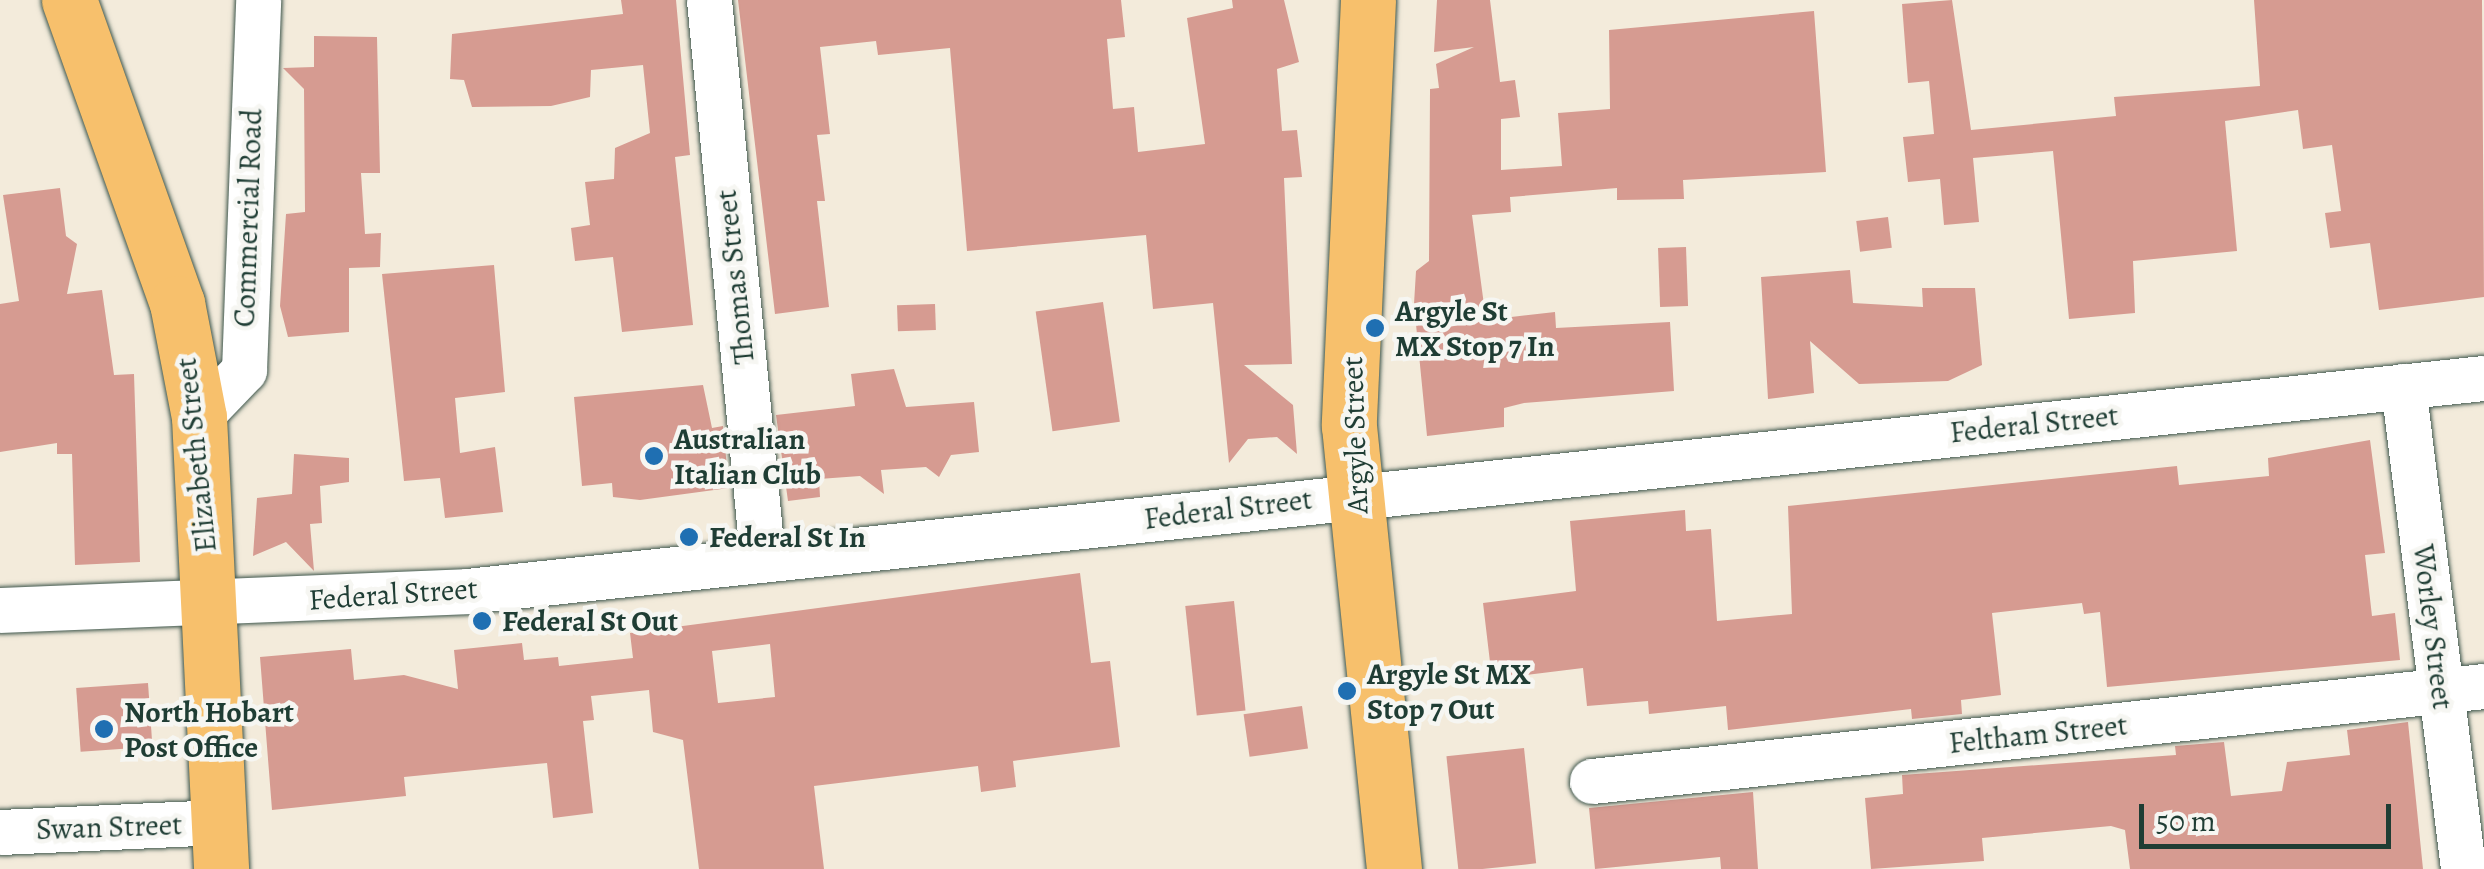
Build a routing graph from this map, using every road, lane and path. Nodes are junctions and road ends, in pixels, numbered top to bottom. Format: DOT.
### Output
graph roads {
  1 [pos="69,0"];
  2 [pos="258,0"];
  3 [pos="708,0"];
  4 [pos="1368,0"];
  5 [pos="2484,378"];
  6 [pos="2403,386"];
  7 [pos="199,417"];
  8 [pos="1355,493"];
  9 [pos="762,554"];
  10 [pos="211,606"];
  11 [pos="0,610"];
  12 [pos="2462,688"];
  13 [pos="1592,781"];
  14 [pos="0,832"];
  15 [pos="220,846"];
  16 [pos="1394,869"];
  17 [pos="2463,869"];
  1 -- 7 [label="main road, Elizabeth Street"];
  2 -- 7 [label="street, Commercial Road"];
  3 -- 9 [label="street, Thomas Street"];
  4 -- 8 [label="main road, Argyle Street"];
  5 -- 6 [label="street, Federal Street"];
  6 -- 8 [label="street, Federal Street"];
  6 -- 12 [label="street, Worley Street"];
  7 -- 10 [label="main road, Elizabeth Street"];
  8 -- 9 [label="street, Federal Street"];
  8 -- 16 [label="main road, Argyle Street"];
  9 -- 10 [label="street, Federal Street"];
  10 -- 11 [label="street, Federal Street"];
  10 -- 15 [label="main road, Elizabeth Street"];
  12 -- 13 [label="street, Feltham Street"];
  12 -- 17 [label="street, Worley Street"];
  14 -- 15 [label="street, Swan Street"];
}
